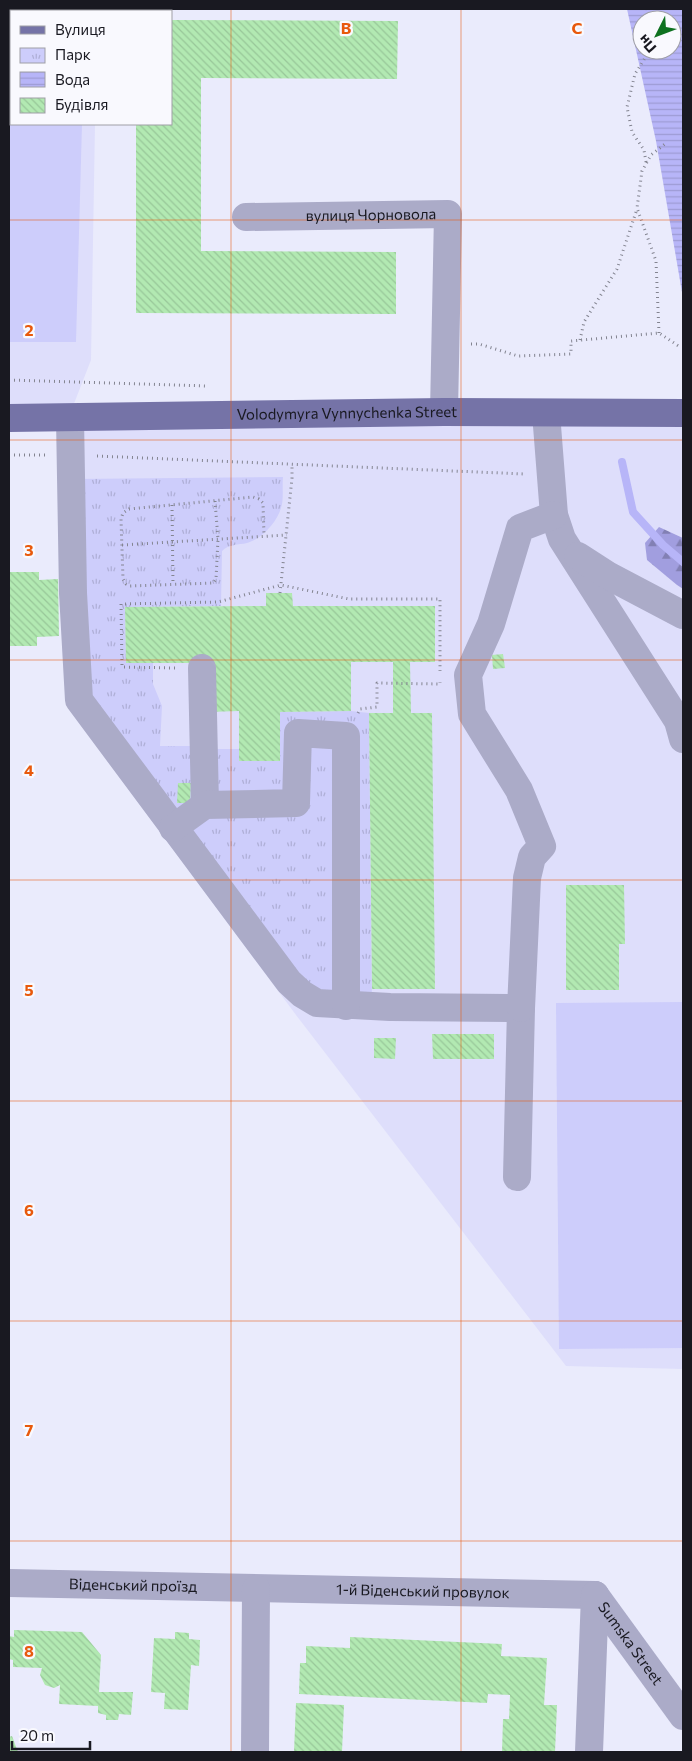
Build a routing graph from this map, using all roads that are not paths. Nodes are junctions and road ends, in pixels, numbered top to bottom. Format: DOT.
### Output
graph roads {
  1 [pos="246,217"];
  2 [pos="444,412"];
  3 [pos="683,413"];
  4 [pos="546,414"];
  5 [pos="9,418"];
  6 [pos="70,418"];
  7 [pos="554,515"];
  8 [pos="571,551"];
  9 [pos="683,615"];
  10 [pos="202,668"];
  11 [pos="683,739"];
  12 [pos="205,805"];
  13 [pos="173,828"];
  14 [pos="346,1006"];
  15 [pos="521,1008"];
  16 [pos="517,1177"];
  17 [pos="9,1582"];
  18 [pos="256,1589"];
  19 [pos="595,1595"];
  20 [pos="683,1716"];
  21 [pos="254,1752"];
  22 [pos="589,1752"];
  1 -- 2 [label="street, вулиця Чорновола"];
  2 -- 4 [label="main road, Volodymyra Vynnychenka Street"];
  2 -- 6 [label="main road, Volodymyra Vynnychenka Street"];
  3 -- 4 [label="main road, Volodymyra Vynnychenka Street"];
  4 -- 7 [label="street"];
  5 -- 6 [label="main road, Volodymyra Vynnychenka Street"];
  6 -- 13 [label="street"];
  7 -- 8 [label="street"];
  7 -- 15 [label="street"];
  8 -- 9 [label="street"];
  8 -- 11 [label="street"];
  10 -- 12 [label="street"];
  12 -- 13 [label="street"];
  12 -- 14 [label="street"];
  13 -- 14 [label="street"];
  14 -- 15 [label="street"];
  15 -- 16 [label="street"];
  17 -- 18 [label="street, Віденський проїзд"];
  18 -- 19 [label="street, 1-й Віденський провулок"];
  18 -- 21 [label="street"];
  19 -- 20 [label="street, Sumska Street"];
  19 -- 22 [label="street"];
}
